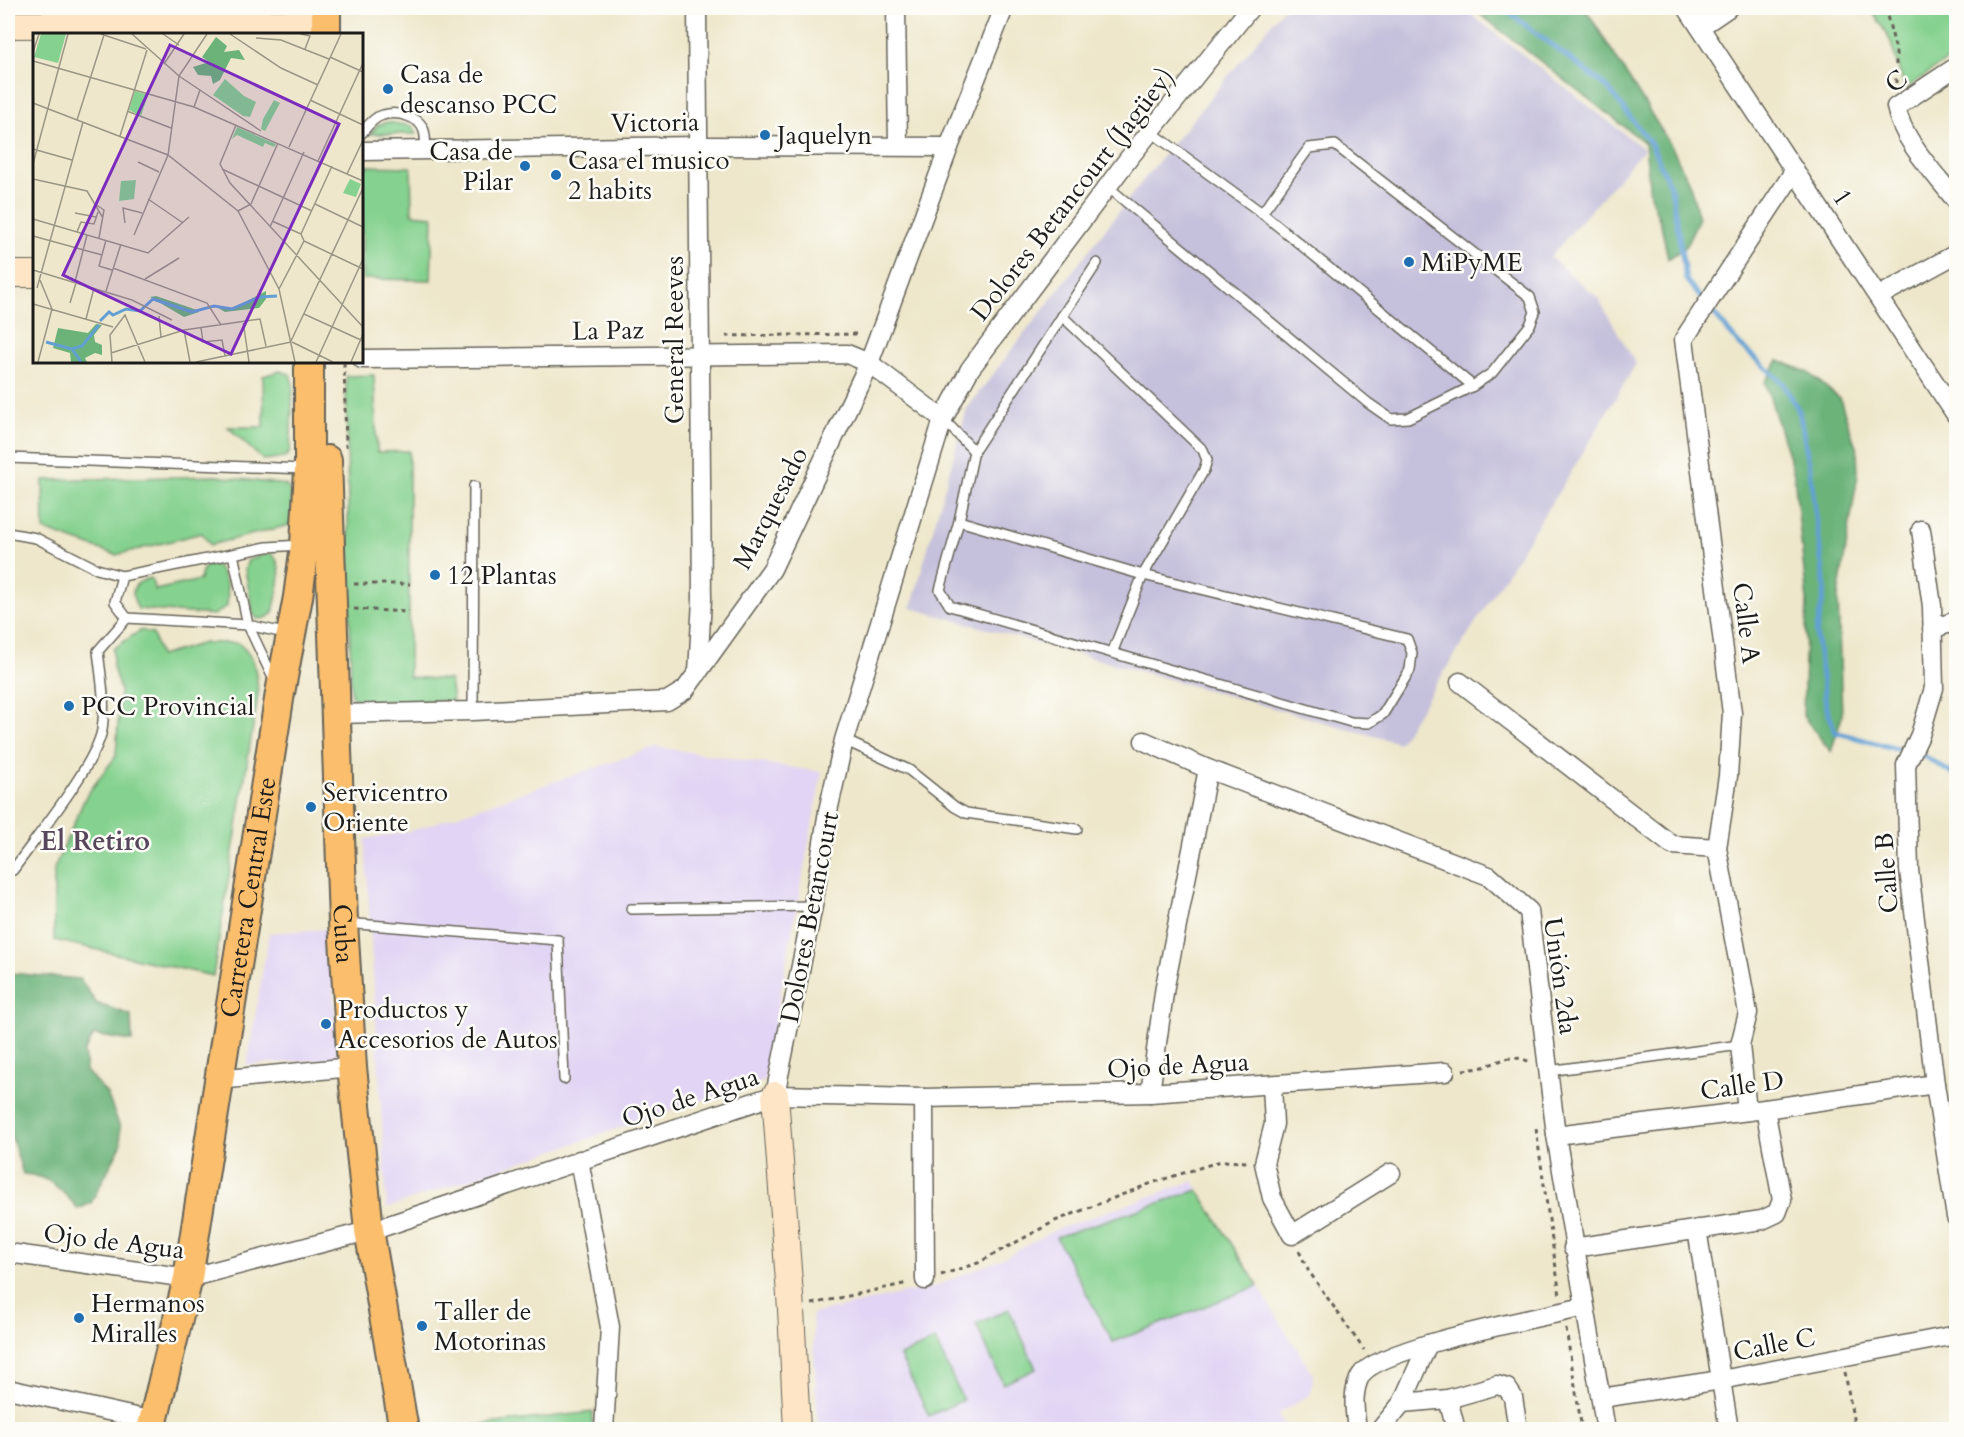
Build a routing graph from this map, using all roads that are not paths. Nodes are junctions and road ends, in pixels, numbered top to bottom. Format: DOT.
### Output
graph roads {
  1 [pos="697,8"];
  2 [pos="896,8"];
  3 [pos="1004,8"];
  4 [pos="1250,8"];
  5 [pos="1687,8"];
  6 [pos="1728,8"];
  7 [pos="316,22"];
  8 [pos="8,25"];
  9 [pos="1700,27"];
  10 [pos="1956,67"];
  11 [pos="1150,131"];
  12 [pos="363,132"];
  13 [pos="698,146"];
  14 [pos="898,146"];
  15 [pos="949,147"];
  16 [pos="426,150"];
  17 [pos="363,151"];
  18 [pos="1795,170"];
  19 [pos="1108,187"];
  20 [pos="1956,201"];
  21 [pos="1262,213"];
  22 [pos="1956,254"];
  23 [pos="1097,263"];
  24 [pos="8,274"];
  25 [pos="33,274"];
  26 [pos="1879,296"];
  27 [pos="1062,316"];
  28 [pos="700,355"];
  29 [pos="363,359"];
  30 [pos="309,363"];
  31 [pos="328,363"];
  32 [pos="869,363"];
  33 [pos="1473,386"];
  34 [pos="1955,410"];
  35 [pos="944,419"];
  36 [pos="974,451"];
  37 [pos="8,458"];
  38 [pos="318,470"];
  39 [pos="474,486"];
  40 [pos="959,521"];
  41 [pos="1921,530"];
  42 [pos="8,533"];
  43 [pos="317,544"];
  44 [pos="233,554"];
  45 [pos="1143,575"];
  46 [pos="122,576"];
  47 [pos="298,597"];
  48 [pos="343,597"];
  49 [pos="127,618"];
  50 [pos="1956,621"];
  51 [pos="248,625"];
  52 [pos="1932,629"];
  53 [pos="333,633"];
  54 [pos="291,634"];
  55 [pos="1112,653"];
  56 [pos="698,673"];
  57 [pos="1460,682"];
  58 [pos="280,693"];
  59 [pos="473,711"];
  60 [pos="335,714"];
  61 [pos="844,740"];
  62 [pos="1144,741"];
  63 [pos="1208,769"];
  64 [pos="1077,829"];
  65 [pos="1717,848"];
  66 [pos="8,869"];
  67 [pos="813,906"];
  68 [pos="631,909"];
  69 [pos="343,922"];
  70 [pos="1740,1045"];
  71 [pos="352,1067"];
  72 [pos="1548,1071"];
  73 [pos="1445,1072"];
  74 [pos="564,1079"];
  75 [pos="218,1080"];
  76 [pos="1935,1083"];
  77 [pos="1272,1086"];
  78 [pos="1150,1093"];
  79 [pos="775,1095"];
  80 [pos="924,1098"];
  81 [pos="1756,1110"];
  82 [pos="1556,1135"];
  83 [pos="579,1160"];
  84 [pos="1391,1173"];
  85 [pos="1953,1178"];
  86 [pos="1956,1217"];
  87 [pos="1697,1229"];
  88 [pos="369,1230"];
  89 [pos="1573,1248"];
  90 [pos="8,1253"];
  91 [pos="188,1278"];
  92 [pos="925,1280"];
  93 [pos="1584,1307"];
  94 [pos="1956,1335"];
  95 [pos="1428,1344"];
  96 [pos="1721,1380"];
  97 [pos="8,1389"];
  98 [pos="1601,1398"];
  99 [pos="1448,1399"];
  100 [pos="1402,1403"];
  101 [pos="152,1425"];
  102 [pos="404,1430"];
  103 [pos="604,1430"];
  104 [pos="797,1430"];
  105 [pos="1357,1430"];
  106 [pos="1380,1430"];
  107 [pos="1456,1430"];
  108 [pos="1518,1430"];
  109 [pos="1605,1430"];
  110 [pos="1729,1430"];
  1 -- 13 [label="street, General Reeves"];
  2 -- 14 [label="street"];
  3 -- 15 [label="street, Marquesado"];
  4 -- 11 [label="street, Dolores Betancourt (Jagüey)"];
  5 -- 9 [label="street, 1"];
  6 -- 9 [label="street"];
  7 -- 8 [label="street"];
  9 -- 18 [label="street, 1"];
  10 -- 20 [label="street, C"];
  11 -- 19 [label="street, Dolores Betancourt (Jagüey)"];
  11 -- 21 [label="lane"];
  12 -- 16 [label="lane"];
  13 -- 14 [label="street, Victoria"];
  13 -- 16 [label="street, Victoria"];
  13 -- 28 [label="street, General Reeves"];
  14 -- 15 [label="street, Victoria"];
  15 -- 32 [label="street, Marquesado"];
  16 -- 17 [label="street, Victoria"];
  18 -- 26 [label="street, 1"];
  18 -- 65 [label="street, Calle A"];
  19 -- 33 [label="lane"];
  19 -- 35 [label="street, Dolores Betancourt (Jagüey)"];
  21 -- 33 [label="lane"];
  21 -- 33 [label="lane"];
  22 -- 26 [label="street"];
  23 -- 27 [label="lane"];
  24 -- 25 [label="street"];
  26 -- 34 [label="street, 1"];
  27 -- 36 [label="lane"];
  27 -- 45 [label="lane"];
  28 -- 29 [label="street, La Paz"];
  28 -- 32 [label="street, La Paz"];
  28 -- 56 [label="street, General Reeves"];
  30 -- 38 [label="main road, Carretera Central Este"];
  31 -- 38 [label="main road, Carretera Central Este"];
  32 -- 35 [label="street, La Paz"];
  32 -- 56 [label="street, Marquesado"];
  35 -- 36 [label="lane"];
  35 -- 61 [label="street, Dolores Betancourt"];
  36 -- 40 [label="lane"];
  37 -- 38 [label="lane"];
  38 -- 43 [label="main road, Carretera Central Este"];
  39 -- 59 [label="lane"];
  40 -- 45 [label="lane"];
  40 -- 55 [label="lane"];
  41 -- 52 [label="street, Calle B"];
  42 -- 46 [label="lane"];
  43 -- 44 [label="lane"];
  43 -- 47 [label="main road, Carretera Central Este"];
  43 -- 48 [label="main road, Cuba"];
  44 -- 46 [label="lane"];
  44 -- 51 [label="lane"];
  45 -- 55 [label="lane"];
  45 -- 55 [label="lane"];
  46 -- 49 [label="lane"];
  47 -- 48 [label="main road"];
  47 -- 54 [label="main road, Carretera Central Este"];
  48 -- 53 [label="main road, Cuba"];
  49 -- 51 [label="lane"];
  49 -- 66 [label="lane"];
  50 -- 52 [label="street"];
  51 -- 54 [label="lane"];
  51 -- 58 [label="lane"];
  52 -- 76 [label="street, Calle B"];
  53 -- 54 [label="main road"];
  53 -- 60 [label="main road, Cuba"];
  54 -- 58 [label="main road, Carretera Central Este"];
  56 -- 59 [label="street, Marquesado"];
  57 -- 65 [label="street"];
  58 -- 75 [label="main road, Carretera Central Este"];
  59 -- 60 [label="street, Marquesado"];
  60 -- 69 [label="main road, Cuba"];
  61 -- 64 [label="lane"];
  61 -- 67 [label="street, Dolores Betancourt"];
  62 -- 63 [label="street, Unión 2da"];
  63 -- 72 [label="street, Unión 2da"];
  63 -- 78 [label="street"];
  65 -- 70 [label="street, Calle A"];
  67 -- 68 [label="lane"];
  67 -- 79 [label="street, Dolores Betancourt"];
  69 -- 71 [label="main road, Cuba"];
  69 -- 74 [label="lane"];
  70 -- 72 [label="lane"];
  70 -- 81 [label="street, Calle A"];
  71 -- 75 [label="street"];
  71 -- 88 [label="main road, Cuba"];
  72 -- 82 [label="street, Unión 2da"];
  73 -- 77 [label="street, Ojo de Agua"];
  75 -- 91 [label="main road, Carretera Central Este"];
  76 -- 81 [label="street, Calle D"];
  76 -- 85 [label="street, Calle B"];
  77 -- 78 [label="street, Ojo de Agua"];
  77 -- 84 [label="street"];
  78 -- 80 [label="street, Ojo de Agua"];
  79 -- 80 [label="street, Ojo de Agua"];
  79 -- 83 [label="street, Ojo de Agua"];
  79 -- 104 [label="street, Dolores Betancourt"];
  80 -- 92 [label="street"];
  81 -- 82 [label="street, Calle D"];
  81 -- 87 [label="street, Calle A"];
  82 -- 89 [label="street, Unión 2da"];
  83 -- 88 [label="street, Ojo de Agua"];
  83 -- 103 [label="street"];
  85 -- 86 [label="street, Calle B"];
  87 -- 89 [label="street"];
  87 -- 96 [label="street"];
  88 -- 91 [label="street, Ojo de Agua"];
  88 -- 102 [label="main road, Cuba"];
  89 -- 93 [label="street, Unión 2da"];
  90 -- 91 [label="street, Ojo de Agua"];
  91 -- 101 [label="main road, Carretera Central Este"];
  93 -- 95 [label="street"];
  93 -- 98 [label="street, Unión 2da"];
  94 -- 96 [label="street, Calle C"];
  95 -- 100 [label="street"];
  95 -- 105 [label="street"];
  96 -- 98 [label="street, Calle C"];
  96 -- 110 [label="street"];
  97 -- 101 [label="street"];
  98 -- 109 [label="street, Unión 2da"];
  99 -- 100 [label="street"];
  99 -- 107 [label="street"];
  99 -- 108 [label="street"];
  100 -- 106 [label="street"];
}
